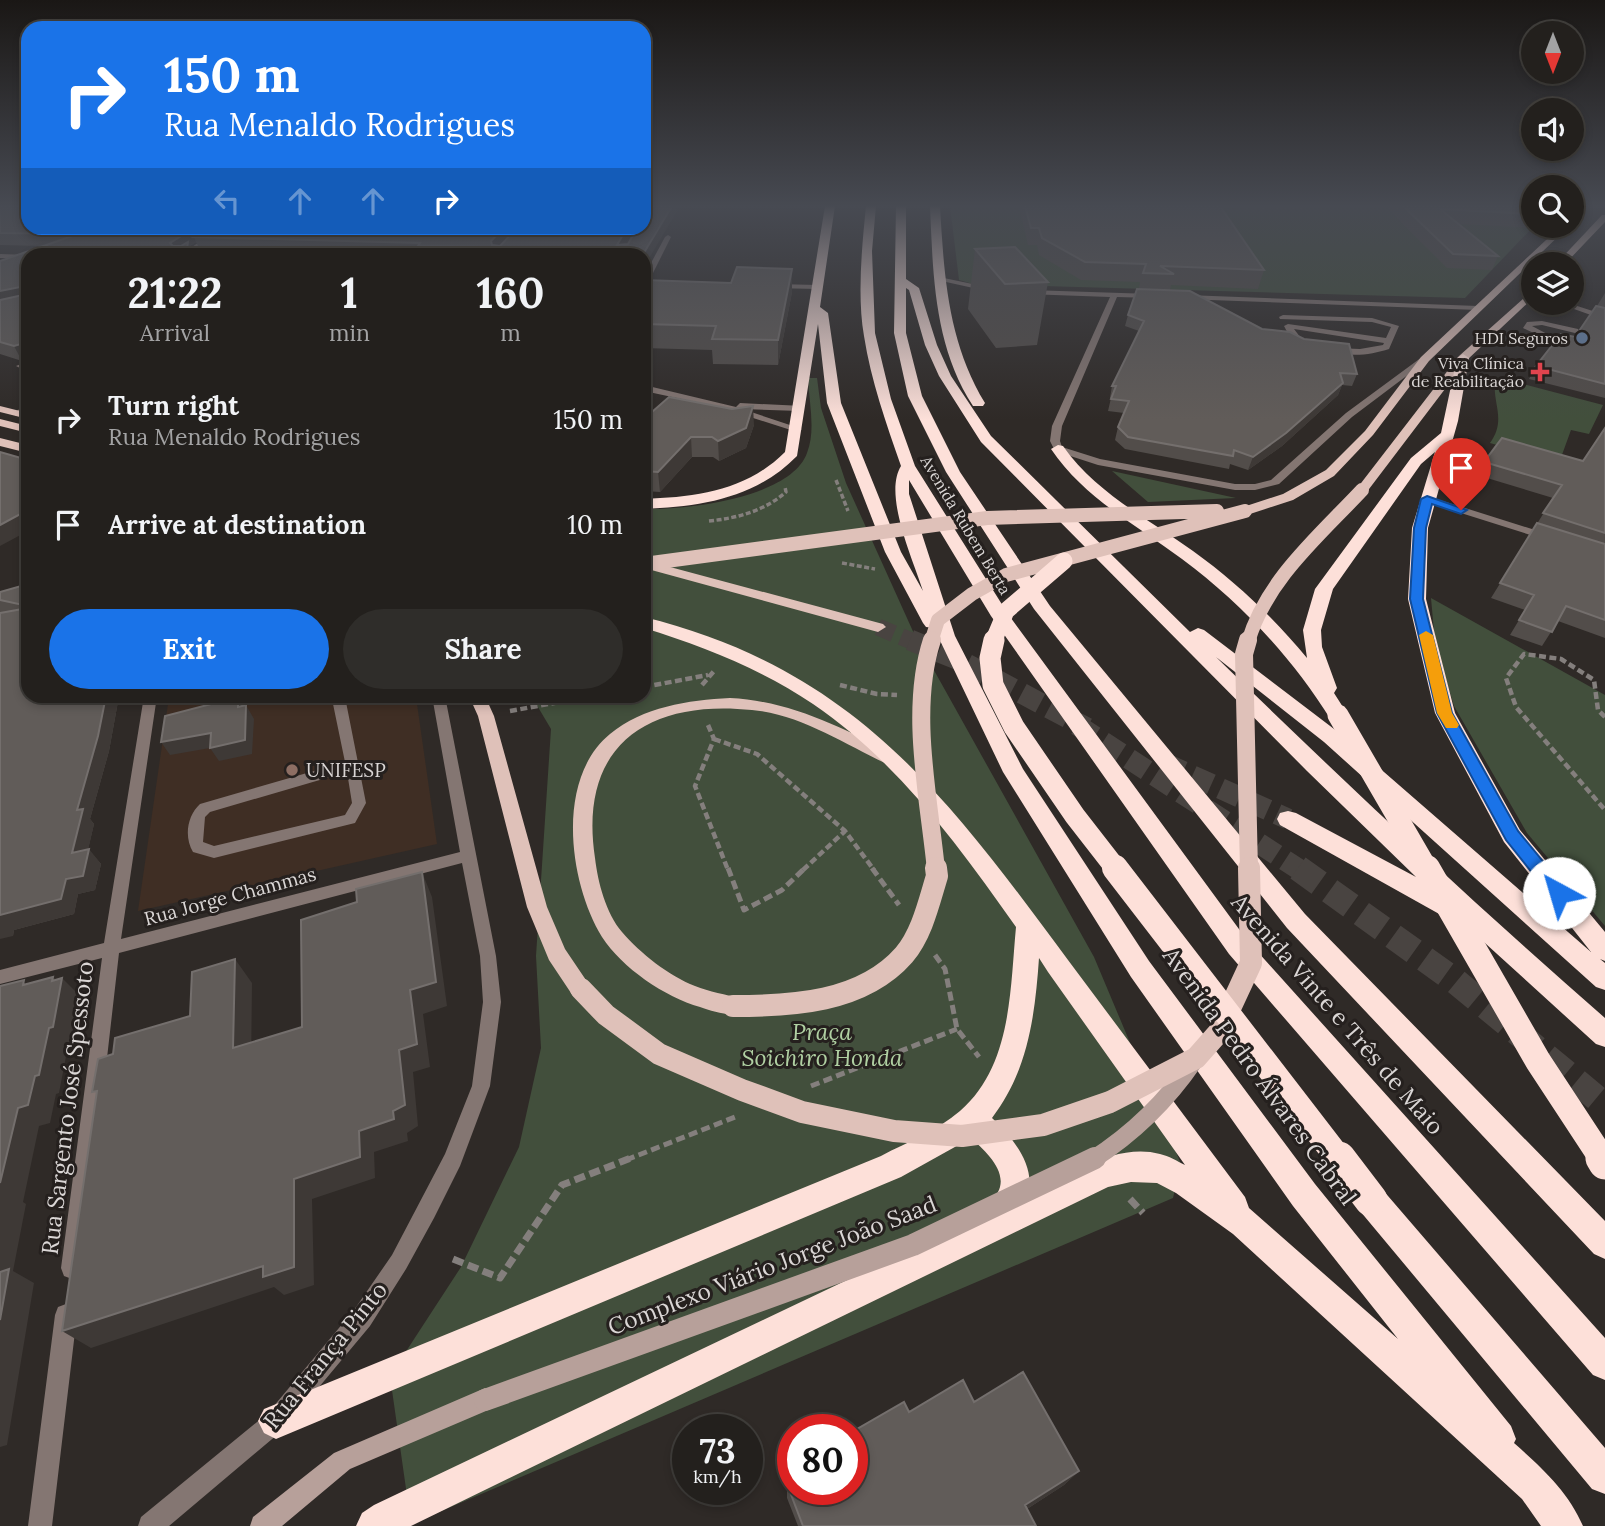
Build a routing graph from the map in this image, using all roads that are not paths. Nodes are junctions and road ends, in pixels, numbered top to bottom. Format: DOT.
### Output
graph roads {
  1 [pos="819,277"];
  2 [pos="868,277"];
  3 [pos="1511,277"];
  4 [pos="939,279"];
  5 [pos="900,280"];
  6 [pos="651,281"];
  7 [pos="659,281"];
  8 [pos="766,285"];
  9 [pos="818,287"];
  10 [pos="997,291"];
  11 [pos="1023,292"];
  12 [pos="1114,295"];
  13 [pos="1168,296"];
  14 [pos="1182,297"];
  15 [pos="1276,300"];
  16 [pos="1521,304"];
  17 [pos="814,307"];
  18 [pos="1478,308"];
  19 [pos="1584,311"];
  20 [pos="1283,317"];
  21 [pos="1505,318"];
  22 [pos="1605,318"];
  23 [pos="1530,324"];
  24 [pos="1287,326"];
  25 [pos="1575,331"];
  26 [pos="1542,340"];
  27 [pos="1389,341"];
  28 [pos="1463,358"];
  29 [pos="1425,359"];
  30 [pos="651,390"];
  31 [pos="721,405"];
  32 [pos="800,408"];
  33 [pos="0,409"];
  34 [pos="21,411"];
  35 [pos="16,413"];
  36 [pos="21,414"];
  37 [pos="0,422"];
  38 [pos="21,428"];
  39 [pos="796,429"];
  40 [pos="1444,436"];
  41 [pos="0,442"];
  42 [pos="21,447"];
  43 [pos="1058,449"];
  44 [pos="908,466"];
  45 [pos="1030,485"];
  46 [pos="1427,499"];
  47 [pos="651,503"];
  48 [pos="1245,511"];
  49 [pos="1557,540"];
  50 [pos="1064,561"];
  51 [pos="651,563"];
  52 [pos="651,566"];
  53 [pos="1128,580"];
  54 [pos="1043,609"];
  55 [pos="1000,616"];
  56 [pos="651,624"];
  57 [pos="878,627"];
  58 [pos="946,636"];
  59 [pos="150,703"];
  60 [pos="340,703"];
  61 [pos="439,703"];
  62 [pos="480,703"];
  63 [pos="1336,711"];
  64 [pos="897,762"];
  65 [pos="354,765"];
  66 [pos="1288,819"];
  67 [pos="470,855"];
  68 [pos="1029,924"];
  69 [pos="1484,928"];
  70 [pos="111,949"];
  71 [pos="1605,950"];
  72 [pos="0,977"];
  73 [pos="1605,979"];
  74 [pos="1605,1035"];
  75 [pos="1196,1058"];
  76 [pos="971,1119"];
  77 [pos="1605,1163"];
  78 [pos="1244,1223"];
  79 [pos="978,1234"];
  80 [pos="1605,1243"];
  81 [pos="1605,1363"];
  82 [pos="276,1421"];
  83 [pos="1605,1476"];
  84 [pos="1536,1487"];
  85 [pos="40,1526"];
  86 [pos="150,1526"];
  87 [pos="262,1526"];
  88 [pos="375,1526"];
  89 [pos="1564,1526"];
  1 -- 9 [label="highway"];
  2 -- 44 [label="highway, Avenida Rubem Berta"];
  3 -- 18 [label="main road"];
  4 -- 10 [label="street"];
  4 -- 45 [label="highway"];
  5 -- 45 [label="highway"];
  5 -- 54 [label="highway, Avenida Rubem Berta"];
  6 -- 7 [label="street"];
  8 -- 9 [label="street"];
  9 -- 17 [label="highway"];
  11 -- 12 [label="street"];
  12 -- 13 [label="street"];
  12 -- 43 [label="street"];
  14 -- 15 [label="street"];
  15 -- 18 [label="street"];
  15 -- 20 [label="street"];
  16 -- 21 [label="main road"];
  17 -- 32 [label="highway"];
  17 -- 58 [label="highway"];
  18 -- 29 [label="main road"];
  19 -- 22 [label="street"];
  20 -- 24 [label="street"];
  20 -- 27 [label="street"];
  21 -- 23 [label="street"];
  21 -- 28 [label="main road"];
  23 -- 25 [label="street"];
  23 -- 26 [label="street"];
  24 -- 27 [label="street"];
  24 -- 27 [label="street"];
  28 -- 40 [label="highway"];
  28 -- 75 [label="main road, bridge"];
  29 -- 43 [label="street"];
  29 -- 48 [label="main road"];
  30 -- 31 [label="street"];
  31 -- 32 [label="street"];
  31 -- 39 [label="street"];
  32 -- 39 [label="highway"];
  33 -- 35 [label="main road"];
  34 -- 35 [label="street"];
  35 -- 36 [label="main road"];
  37 -- 38 [label="main road"];
  39 -- 47 [label="highway"];
  40 -- 46 [label="highway"];
  40 -- 63 [label="highway"];
  41 -- 42 [label="main road"];
  43 -- 63 [label="highway"];
  44 -- 55 [label="highway, Avenida Rubem Berta"];
  44 -- 58 [label="highway"];
  45 -- 53 [label="highway"];
  46 -- 49 [label="street"];
  46 -- 71 [label="highway"];
  48 -- 50 [label="main road, bridge"];
  48 -- 51 [label="main road, bridge"];
  50 -- 64 [label="main road, bridge"];
  50 -- 83 [label="highway, bridge"];
  52 -- 57 [label="main road"];
  53 -- 69 [label="highway"];
  53 -- 73 [label="highway"];
  54 -- 80 [label="highway, Avenida Vinte e Três de Maio"];
  55 -- 81 [label="highway, Avenida Vinte e Três de Maio"];
  56 -- 64 [label="highway"];
  58 -- 84 [label="highway, Avenida Pedro Álvares Cabral"];
  59 -- 70 [label="street, Rua Sargento José Spessoto"];
  60 -- 65 [label="street"];
  61 -- 67 [label="street, Rua França Pinto"];
  62 -- 75 [label="main road, bridge"];
  63 -- 77 [label="highway, bridge"];
  64 -- 68 [label="highway"];
  65 -- 65 [label="street"];
  66 -- 69 [label="highway"];
  67 -- 70 [label="street, Rua Jorge Chammas"];
  67 -- 82 [label="street, Rua França Pinto"];
  68 -- 76 [label="highway"];
  68 -- 78 [label="highway"];
  69 -- 74 [label="highway"];
  70 -- 72 [label="street, Rua Jorge Chammas"];
  70 -- 85 [label="street, Rua Sargento José Spessoto"];
  75 -- 87 [label="street, Complexo Viário Jorge João Saad, bridge"];
  76 -- 79 [label="highway"];
  76 -- 82 [label="highway"];
  78 -- 79 [label="highway"];
  78 -- 84 [label="highway"];
  79 -- 88 [label="highway"];
  82 -- 86 [label="street, Rua França Pinto"];
  84 -- 89 [label="highway, Avenida Pedro Álvares Cabral"];
}
